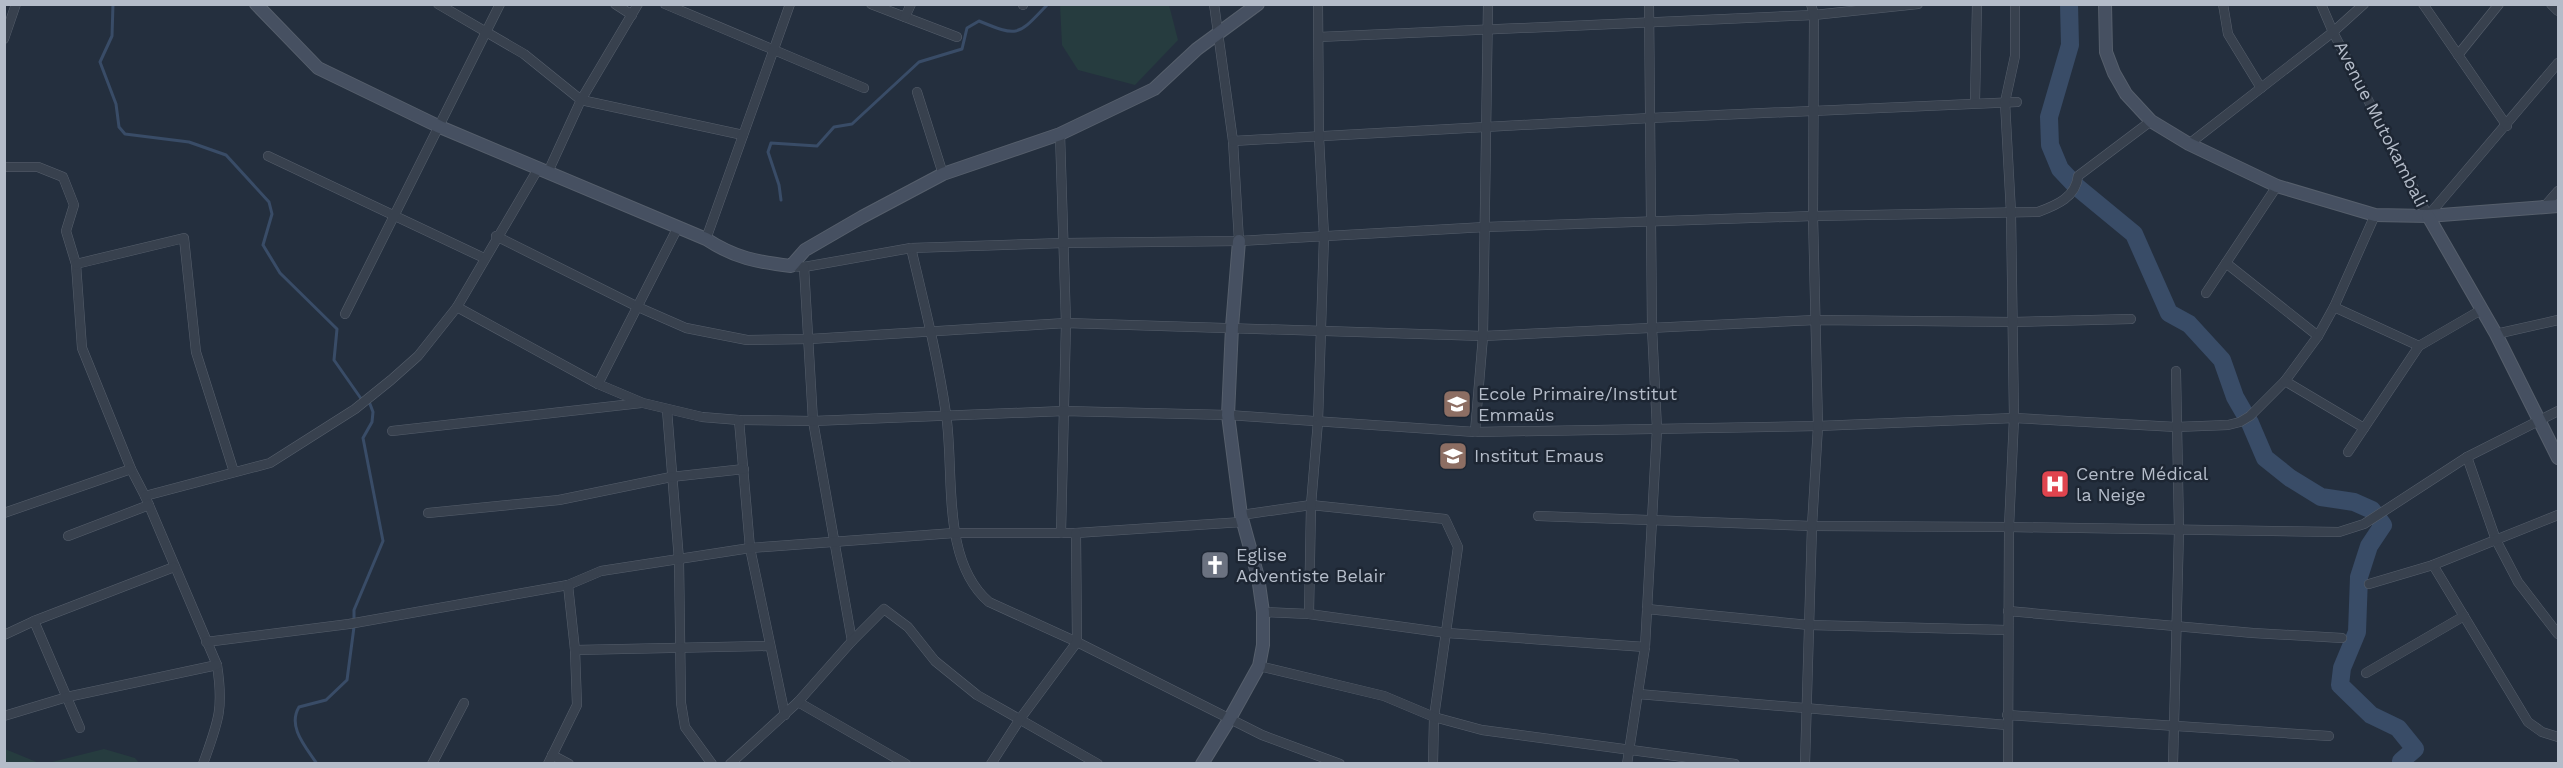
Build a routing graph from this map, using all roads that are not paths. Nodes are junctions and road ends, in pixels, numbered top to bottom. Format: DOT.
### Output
graph roads {
  1 [pos="256,4"];
  2 [pos="273,4"];
  3 [pos="438,4"];
  4 [pos="500,4"];
  5 [pos="615,4"];
  6 [pos="638,4"];
  7 [pos="665,4"];
  8 [pos="790,4"];
  9 [pos="871,4"];
  10 [pos="911,4"];
  11 [pos="1214,4"];
  12 [pos="1258,4"];
  13 [pos="1318,4"];
  14 [pos="1488,4"];
  15 [pos="1649,4"];
  16 [pos="1811,4"];
  17 [pos="1918,4"];
  18 [pos="1977,4"];
  19 [pos="2015,4"];
  20 [pos="2223,4"];
  21 [pos="2321,4"];
  22 [pos="2364,4"];
  23 [pos="2423,4"];
  24 [pos="2499,4"];
  25 [pos="2551,4"];
  26 [pos="2108,7"];
  27 [pos="11,8"];
  28 [pos="2559,11"];
  29 [pos="632,15"];
  30 [pos="1814,15"];
  31 [pos="265,16"];
  32 [pos="905,17"];
  33 [pos="1649,21"];
  34 [pos="1488,30"];
  35 [pos="2333,32"];
  36 [pos="1219,33"];
  37 [pos="487,34"];
  38 [pos="957,37"];
  39 [pos="1319,37"];
  40 [pos="4,39"];
  41 [pos="773,49"];
  42 [pos="2458,55"];
  43 [pos="2559,63"];
  44 [pos="864,88"];
  45 [pos="2261,88"];
  46 [pos="917,92"];
  47 [pos="581,100"];
  48 [pos="1976,102"];
  49 [pos="2005,102"];
  50 [pos="2018,102"];
  51 [pos="1812,111"];
  52 [pos="1650,118"];
  53 [pos="2151,121"];
  54 [pos="2507,126"];
  55 [pos="440,127"];
  56 [pos="1485,127"];
  57 [pos="1060,134"];
  58 [pos="743,135"];
  59 [pos="1319,137"];
  60 [pos="1233,141"];
  61 [pos="2190,144"];
  62 [pos="268,156"];
  63 [pos="4,167"];
  64 [pos="543,171"];
  65 [pos="943,174"];
  66 [pos="2277,186"];
  67 [pos="2559,191"];
  68 [pos="2559,206"];
  69 [pos="2544,207"];
  70 [pos="2011,213"];
  71 [pos="395,216"];
  72 [pos="1813,216"];
  73 [pos="2376,216"];
  74 [pos="2428,216"];
  75 [pos="1652,223"];
  76 [pos="678,227"];
  77 [pos="1485,227"];
  78 [pos="496,236"];
  79 [pos="1324,236"];
  80 [pos="706,239"];
  81 [pos="1239,241"];
  82 [pos="1064,243"];
  83 [pos="911,248"];
  84 [pos="484,258"];
  85 [pos="2226,263"];
  86 [pos="76,264"];
  87 [pos="798,267"];
  88 [pos="2206,293"];
  89 [pos="457,306"];
  90 [pos="638,307"];
  91 [pos="2334,307"];
  92 [pos="2481,310"];
  93 [pos="345,314"];
  94 [pos="2131,319"];
  95 [pos="1815,320"];
  96 [pos="2559,320"];
  97 [pos="2013,322"];
  98 [pos="1066,323"];
  99 [pos="1232,327"];
  100 [pos="1652,328"];
  101 [pos="931,331"];
  102 [pos="1322,332"];
  103 [pos="2496,334"];
  104 [pos="1483,336"];
  105 [pos="2318,336"];
  106 [pos="810,339"];
  107 [pos="2419,346"];
  108 [pos="2176,371"];
  109 [pos="2285,381"];
  110 [pos="598,384"];
  111 [pos="644,403"];
  112 [pos="667,410"];
  113 [pos="1064,411"];
  114 [pos="2559,411"];
  115 [pos="1228,415"];
  116 [pos="946,416"];
  117 [pos="2014,418"];
  118 [pos="739,420"];
  119 [pos="813,420"];
  120 [pos="1318,421"];
  121 [pos="2538,422"];
  122 [pos="1818,426"];
  123 [pos="2176,427"];
  124 [pos="2364,428"];
  125 [pos="1658,429"];
  126 [pos="392,431"];
  127 [pos="1475,432"];
  128 [pos="2348,452"];
  129 [pos="2468,457"];
  130 [pos="2559,458"];
  131 [pos="130,469"];
  132 [pos="744,469"];
  133 [pos="234,472"];
  134 [pos="671,477"];
  135 [pos="145,496"];
  136 [pos="1311,504"];
  137 [pos="149,505"];
  138 [pos="4,513"];
  139 [pos="428,513"];
  140 [pos="2559,515"];
  141 [pos="1539,516"];
  142 [pos="1242,519"];
  143 [pos="1654,520"];
  144 [pos="1812,526"];
  145 [pos="2009,527"];
  146 [pos="2178,530"];
  147 [pos="954,533"];
  148 [pos="1061,533"];
  149 [pos="1076,533"];
  150 [pos="68,536"];
  151 [pos="2496,540"];
  152 [pos="834,542"];
  153 [pos="750,548"];
  154 [pos="679,560"];
  155 [pos="2433,565"];
  156 [pos="174,567"];
  157 [pos="568,585"];
  158 [pos="2369,585"];
  159 [pos="1647,609"];
  160 [pos="2008,611"];
  161 [pos="1263,612"];
  162 [pos="1309,614"];
  163 [pos="2464,616"];
  164 [pos="34,621"];
  165 [pos="1809,625"];
  166 [pos="2177,625"];
  167 [pos="2007,630"];
  168 [pos="1446,633"];
  169 [pos="2559,634"];
  170 [pos="4,635"];
  171 [pos="2342,638"];
  172 [pos="852,641"];
  173 [pos="206,642"];
  174 [pos="1077,642"];
  175 [pos="770,646"];
  176 [pos="1645,646"];
  177 [pos="681,648"];
  178 [pos="575,650"];
  179 [pos="217,665"];
  180 [pos="1259,666"];
  181 [pos="2366,672"];
  182 [pos="1638,694"];
  183 [pos="67,697"];
  184 [pos="798,702"];
  185 [pos="464,703"];
  186 [pos="1806,708"];
  187 [pos="784,715"];
  188 [pos="4,717"];
  189 [pos="1434,717"];
  190 [pos="1020,719"];
  191 [pos="1229,720"];
  192 [pos="2007,720"];
  193 [pos="2174,725"];
  194 [pos="80,728"];
  195 [pos="2329,736"];
  196 [pos="2559,737"];
  197 [pos="1628,749"];
  198 [pos="550,759"];
  199 [pos="203,764"];
  200 [pos="432,764"];
  201 [pos="569,764"];
  202 [pos="712,764"];
  203 [pos="730,764"];
  204 [pos="906,764"];
  205 [pos="991,764"];
  206 [pos="1098,764"];
  207 [pos="1202,764"];
  208 [pos="1340,764"];
  209 [pos="1433,764"];
  210 [pos="1627,764"];
  211 [pos="1735,764"];
  212 [pos="1805,764"];
  213 [pos="2008,764"];
  214 [pos="2173,764"];
  1 -- 31 [label="street"];
  2 -- 31 [label="street"];
  3 -- 37 [label="street"];
  4 -- 37 [label="street"];
  5 -- 29 [label="street"];
  6 -- 29 [label="street"];
  7 -- 41 [label="street"];
  8 -- 41 [label="street"];
  9 -- 32 [label="street"];
  10 -- 32 [label="street"];
  11 -- 36 [label="street"];
  12 -- 36 [label="street"];
  13 -- 39 [label="street"];
  14 -- 34 [label="street"];
  15 -- 33 [label="street"];
  16 -- 30 [label="street"];
  17 -- 30 [label="street"];
  18 -- 48 [label="street"];
  19 -- 49 [label="street"];
  20 -- 45 [label="street"];
  21 -- 35 [label="street, Avenue Mutokambali"];
  22 -- 35 [label="street, Avenue Mutokambali"];
  23 -- 42 [label="street"];
  24 -- 42 [label="street"];
  25 -- 28 [label="street"];
  26 -- 53 [label="street"];
  27 -- 40 [label="street"];
  29 -- 47 [label="street"];
  30 -- 33 [label="street"];
  30 -- 51 [label="street"];
  31 -- 55 [label="street"];
  32 -- 38 [label="street"];
  33 -- 34 [label="street"];
  33 -- 52 [label="street"];
  34 -- 39 [label="street"];
  34 -- 56 [label="street"];
  35 -- 45 [label="street"];
  35 -- 74 [label="street, Avenue Mutokambali"];
  36 -- 57 [label="street"];
  36 -- 60 [label="street"];
  37 -- 47 [label="street"];
  37 -- 55 [label="street"];
  39 -- 59 [label="street"];
  41 -- 44 [label="street"];
  41 -- 58 [label="street"];
  42 -- 54 [label="street"];
  43 -- 54 [label="street"];
  45 -- 61 [label="street"];
  46 -- 65 [label="street"];
  47 -- 58 [label="street"];
  47 -- 64 [label="street"];
  48 -- 49 [label="street"];
  48 -- 51 [label="street"];
  49 -- 50 [label="street"];
  49 -- 70 [label="street"];
  51 -- 52 [label="street"];
  51 -- 72 [label="street"];
  52 -- 56 [label="street"];
  52 -- 75 [label="street"];
  53 -- 61 [label="street"];
  53 -- 70 [label="street"];
  54 -- 74 [label="street"];
  55 -- 64 [label="street"];
  55 -- 71 [label="street"];
  56 -- 59 [label="street"];
  56 -- 77 [label="street"];
  57 -- 65 [label="street"];
  57 -- 82 [label="street"];
  58 -- 80 [label="street"];
  59 -- 60 [label="street"];
  59 -- 79 [label="street"];
  60 -- 81 [label="street"];
  61 -- 66 [label="street"];
  62 -- 71 [label="street"];
  63 -- 86 [label="street"];
  64 -- 76 [label="street"];
  64 -- 78 [label="street"];
  65 -- 87 [label="street"];
  66 -- 73 [label="street"];
  66 -- 85 [label="street"];
  67 -- 69 [label="street"];
  68 -- 69 [label="street"];
  69 -- 74 [label="street"];
  70 -- 72 [label="street"];
  70 -- 97 [label="street"];
  71 -- 84 [label="street"];
  71 -- 93 [label="street"];
  72 -- 75 [label="street"];
  72 -- 95 [label="street"];
  73 -- 74 [label="street"];
  73 -- 91 [label="street"];
  74 -- 92 [label="street"];
  75 -- 77 [label="street"];
  75 -- 100 [label="street"];
  76 -- 80 [label="street"];
  76 -- 90 [label="street"];
  77 -- 79 [label="street"];
  77 -- 104 [label="street"];
  78 -- 84 [label="street"];
  78 -- 90 [label="street"];
  79 -- 81 [label="street"];
  79 -- 102 [label="street"];
  80 -- 87 [label="street"];
  81 -- 82 [label="street"];
  81 -- 99 [label="street"];
  82 -- 83 [label="street"];
  82 -- 98 [label="street"];
  83 -- 87 [label="street"];
  83 -- 101 [label="street"];
  84 -- 89 [label="street"];
  85 -- 88 [label="street"];
  85 -- 105 [label="street"];
  86 -- 131 [label="street"];
  86 -- 133 [label="street"];
  87 -- 106 [label="street"];
  89 -- 110 [label="street"];
  89 -- 133 [label="street"];
  90 -- 106 [label="street"];
  90 -- 110 [label="street"];
  91 -- 105 [label="street"];
  91 -- 107 [label="street"];
  92 -- 103 [label="street"];
  92 -- 107 [label="street"];
  94 -- 97 [label="street"];
  95 -- 97 [label="street"];
  95 -- 100 [label="street"];
  95 -- 122 [label="street"];
  96 -- 103 [label="street"];
  97 -- 117 [label="street"];
  98 -- 99 [label="street"];
  98 -- 101 [label="street"];
  98 -- 113 [label="street"];
  99 -- 102 [label="street"];
  99 -- 115 [label="street"];
  100 -- 104 [label="street"];
  100 -- 125 [label="street"];
  101 -- 106 [label="street"];
  101 -- 116 [label="street"];
  102 -- 104 [label="street"];
  102 -- 120 [label="street"];
  103 -- 121 [label="street"];
  104 -- 127 [label="street"];
  105 -- 109 [label="street"];
  106 -- 119 [label="street"];
  107 -- 124 [label="street"];
  108 -- 123 [label="street"];
  109 -- 123 [label="street"];
  109 -- 124 [label="street"];
  110 -- 111 [label="street"];
  111 -- 112 [label="street"];
  111 -- 126 [label="street"];
  112 -- 118 [label="street"];
  112 -- 134 [label="street"];
  113 -- 115 [label="street"];
  113 -- 116 [label="street"];
  113 -- 148 [label="street"];
  114 -- 121 [label="street"];
  115 -- 120 [label="street"];
  115 -- 142 [label="street"];
  116 -- 119 [label="street"];
  116 -- 147 [label="street"];
  117 -- 122 [label="street"];
  117 -- 123 [label="street"];
  117 -- 145 [label="street"];
  118 -- 119 [label="street"];
  118 -- 132 [label="street"];
  119 -- 152 [label="street"];
  120 -- 127 [label="street"];
  120 -- 136 [label="street"];
  121 -- 129 [label="street"];
  121 -- 130 [label="street"];
  122 -- 125 [label="street"];
  122 -- 144 [label="street"];
  123 -- 146 [label="street"];
  124 -- 128 [label="street"];
  125 -- 127 [label="street"];
  125 -- 143 [label="street"];
  129 -- 146 [label="street"];
  129 -- 151 [label="street"];
  131 -- 135 [label="street"];
  131 -- 138 [label="street"];
  132 -- 134 [label="street"];
  132 -- 153 [label="street"];
  133 -- 135 [label="street"];
  134 -- 139 [label="street"];
  134 -- 154 [label="street"];
  135 -- 137 [label="street"];
  136 -- 142 [label="street"];
  136 -- 162 [label="street"];
  136 -- 168 [label="street"];
  137 -- 150 [label="street"];
  137 -- 156 [label="street"];
  140 -- 151 [label="street"];
  141 -- 143 [label="street"];
  142 -- 149 [label="street"];
  142 -- 161 [label="street"];
  143 -- 144 [label="street"];
  143 -- 159 [label="street"];
  144 -- 145 [label="street"];
  144 -- 165 [label="street"];
  145 -- 146 [label="street"];
  145 -- 160 [label="street"];
  146 -- 166 [label="street"];
  147 -- 148 [label="street"];
  147 -- 152 [label="street"];
  147 -- 174 [label="street"];
  148 -- 149 [label="street"];
  149 -- 174 [label="street"];
  151 -- 155 [label="street"];
  151 -- 169 [label="street"];
  152 -- 153 [label="street"];
  152 -- 172 [label="street"];
  153 -- 154 [label="street"];
  153 -- 175 [label="street"];
  154 -- 157 [label="street"];
  154 -- 177 [label="street"];
  155 -- 158 [label="street"];
  155 -- 163 [label="street"];
  156 -- 164 [label="street"];
  156 -- 173 [label="street"];
  157 -- 173 [label="street"];
  157 -- 178 [label="street"];
  159 -- 165 [label="street"];
  159 -- 176 [label="street"];
  160 -- 166 [label="street"];
  160 -- 167 [label="street"];
  161 -- 162 [label="street"];
  161 -- 180 [label="street"];
  162 -- 168 [label="street"];
  163 -- 181 [label="street"];
  163 -- 196 [label="street"];
  164 -- 170 [label="street"];
  164 -- 183 [label="street"];
  165 -- 167 [label="street"];
  165 -- 186 [label="street"];
  166 -- 171 [label="street"];
  166 -- 193 [label="street"];
  167 -- 192 [label="street"];
  168 -- 176 [label="street"];
  168 -- 189 [label="street"];
  172 -- 184 [label="street"];
  172 -- 190 [label="street"];
  173 -- 179 [label="street"];
  174 -- 190 [label="street"];
  174 -- 191 [label="street"];
  175 -- 177 [label="street"];
  175 -- 187 [label="street"];
  176 -- 182 [label="street"];
  177 -- 178 [label="street"];
  177 -- 202 [label="street"];
  178 -- 198 [label="street"];
  179 -- 183 [label="street"];
  179 -- 199 [label="street"];
  180 -- 189 [label="street"];
  180 -- 191 [label="street"];
  182 -- 186 [label="street"];
  182 -- 197 [label="street"];
  183 -- 188 [label="street"];
  183 -- 194 [label="street"];
  184 -- 187 [label="street"];
  184 -- 204 [label="street"];
  185 -- 200 [label="street"];
  186 -- 192 [label="street"];
  186 -- 212 [label="street"];
  187 -- 203 [label="street"];
  189 -- 197 [label="street"];
  189 -- 209 [label="street"];
  190 -- 205 [label="street"];
  190 -- 206 [label="street"];
  191 -- 207 [label="street"];
  191 -- 208 [label="street"];
  192 -- 193 [label="street"];
  192 -- 213 [label="street"];
  193 -- 195 [label="street"];
  193 -- 214 [label="street"];
  197 -- 210 [label="street"];
  197 -- 211 [label="street"];
  198 -- 201 [label="street"];
}
